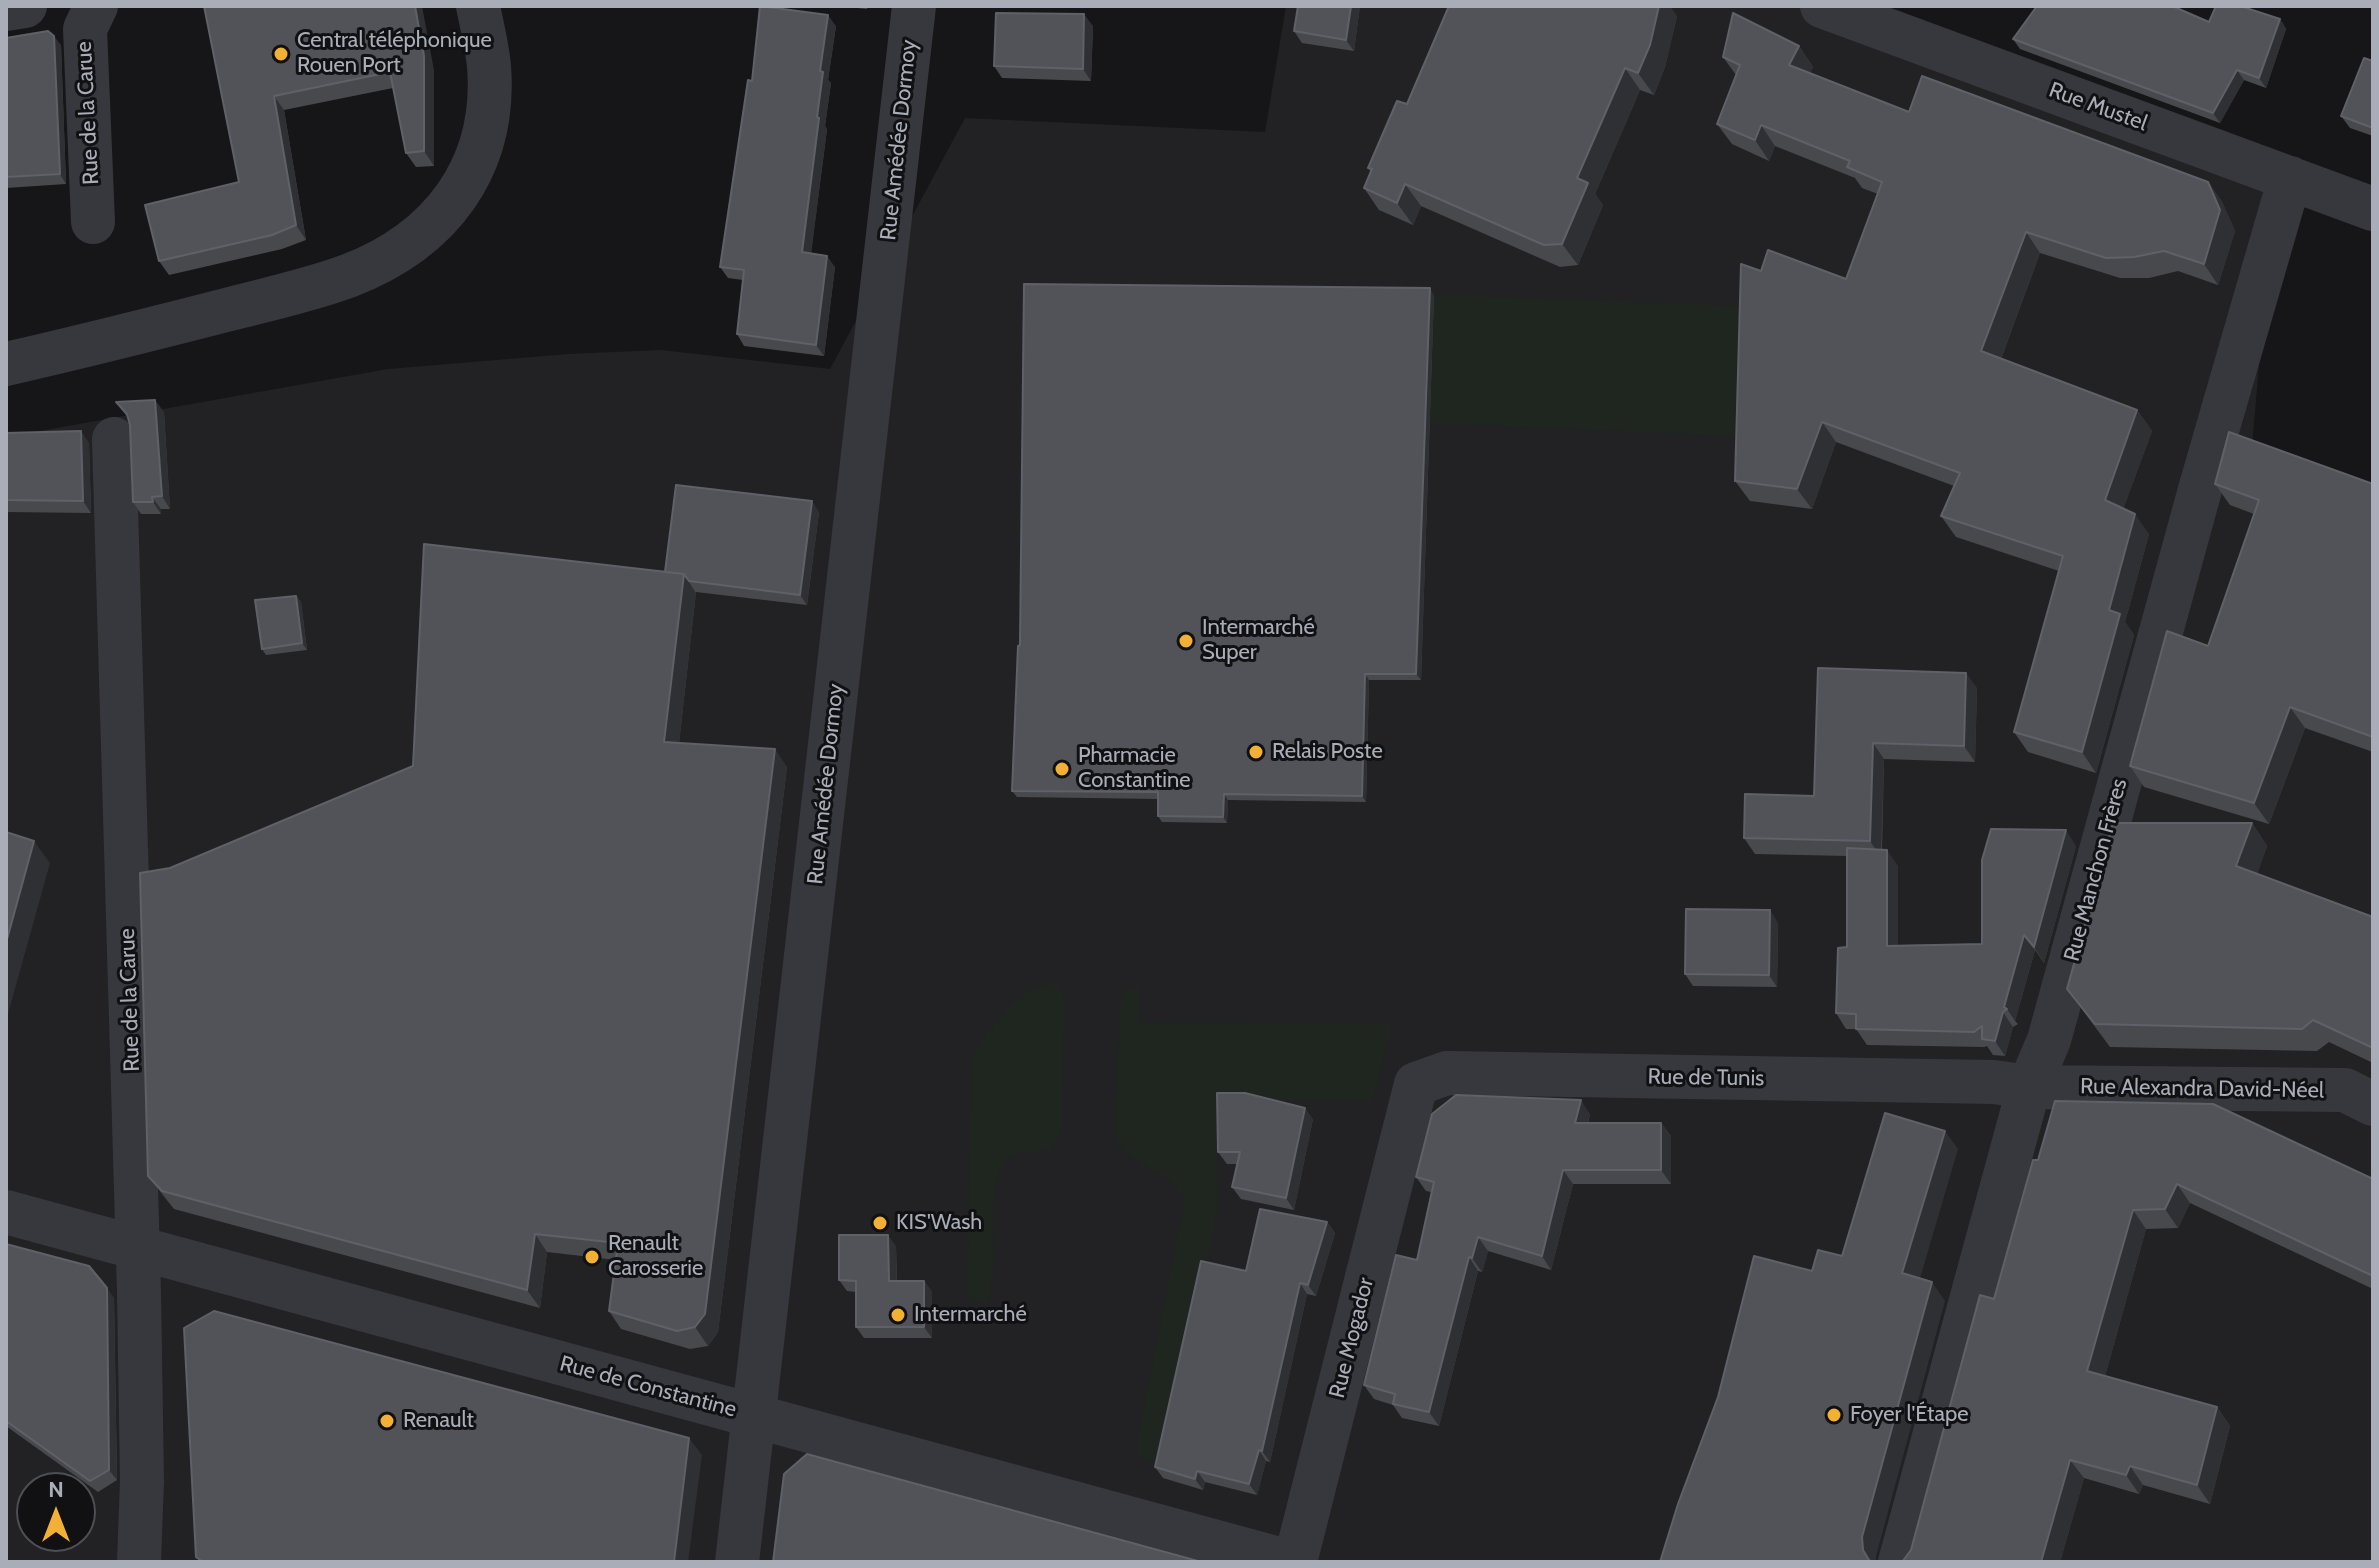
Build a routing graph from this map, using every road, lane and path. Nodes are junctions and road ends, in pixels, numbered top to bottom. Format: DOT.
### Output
graph roads {
  1 [pos="25,6"];
  2 [pos="96,6"];
  3 [pos="478,6"];
  4 [pos="914,6"];
  5 [pos="1822,6"];
  6 [pos="6,9"];
  7 [pos="2290,178"];
  8 [pos="2373,209"];
  9 [pos="93,222"];
  10 [pos="6,364"];
  11 [pos="114,439"];
  12 [pos="2029,1087"];
  13 [pos="2373,1104"];
  14 [pos="1407,1114"];
  15 [pos="6,1212"];
  16 [pos="137,1248"];
  17 [pos="754,1416"];
  18 [pos="139,1562"];
  19 [pos="737,1562"];
  20 [pos="1292,1562"];
  21 [pos="1900,1562"];
  1 -- 6 [label="street"];
  2 -- 9 [label="street, Rue de la Carue"];
  3 -- 10 [label="street"];
  4 -- 17 [label="street, Rue Amédée Dormoy"];
  5 -- 7 [label="street, Rue Mustel"];
  7 -- 8 [label="street, Rue Mustel"];
  7 -- 12 [label="street, Rue Manchon Frères"];
  11 -- 16 [label="street, Rue de la Carue"];
  12 -- 13 [label="street, Rue Alexandra David-Néel"];
  12 -- 14 [label="street, Rue de Tunis"];
  12 -- 21 [label="street, Rue Manchon Frères"];
  14 -- 20 [label="street, Rue Mogador"];
  15 -- 16 [label="street, Rue de Constantine"];
  16 -- 17 [label="street, Rue de Constantine"];
  16 -- 18 [label="street, Rue de la Carue"];
  17 -- 19 [label="street, Rue Amédée Dormoy"];
  17 -- 20 [label="street, Rue de Constantine"];
}
